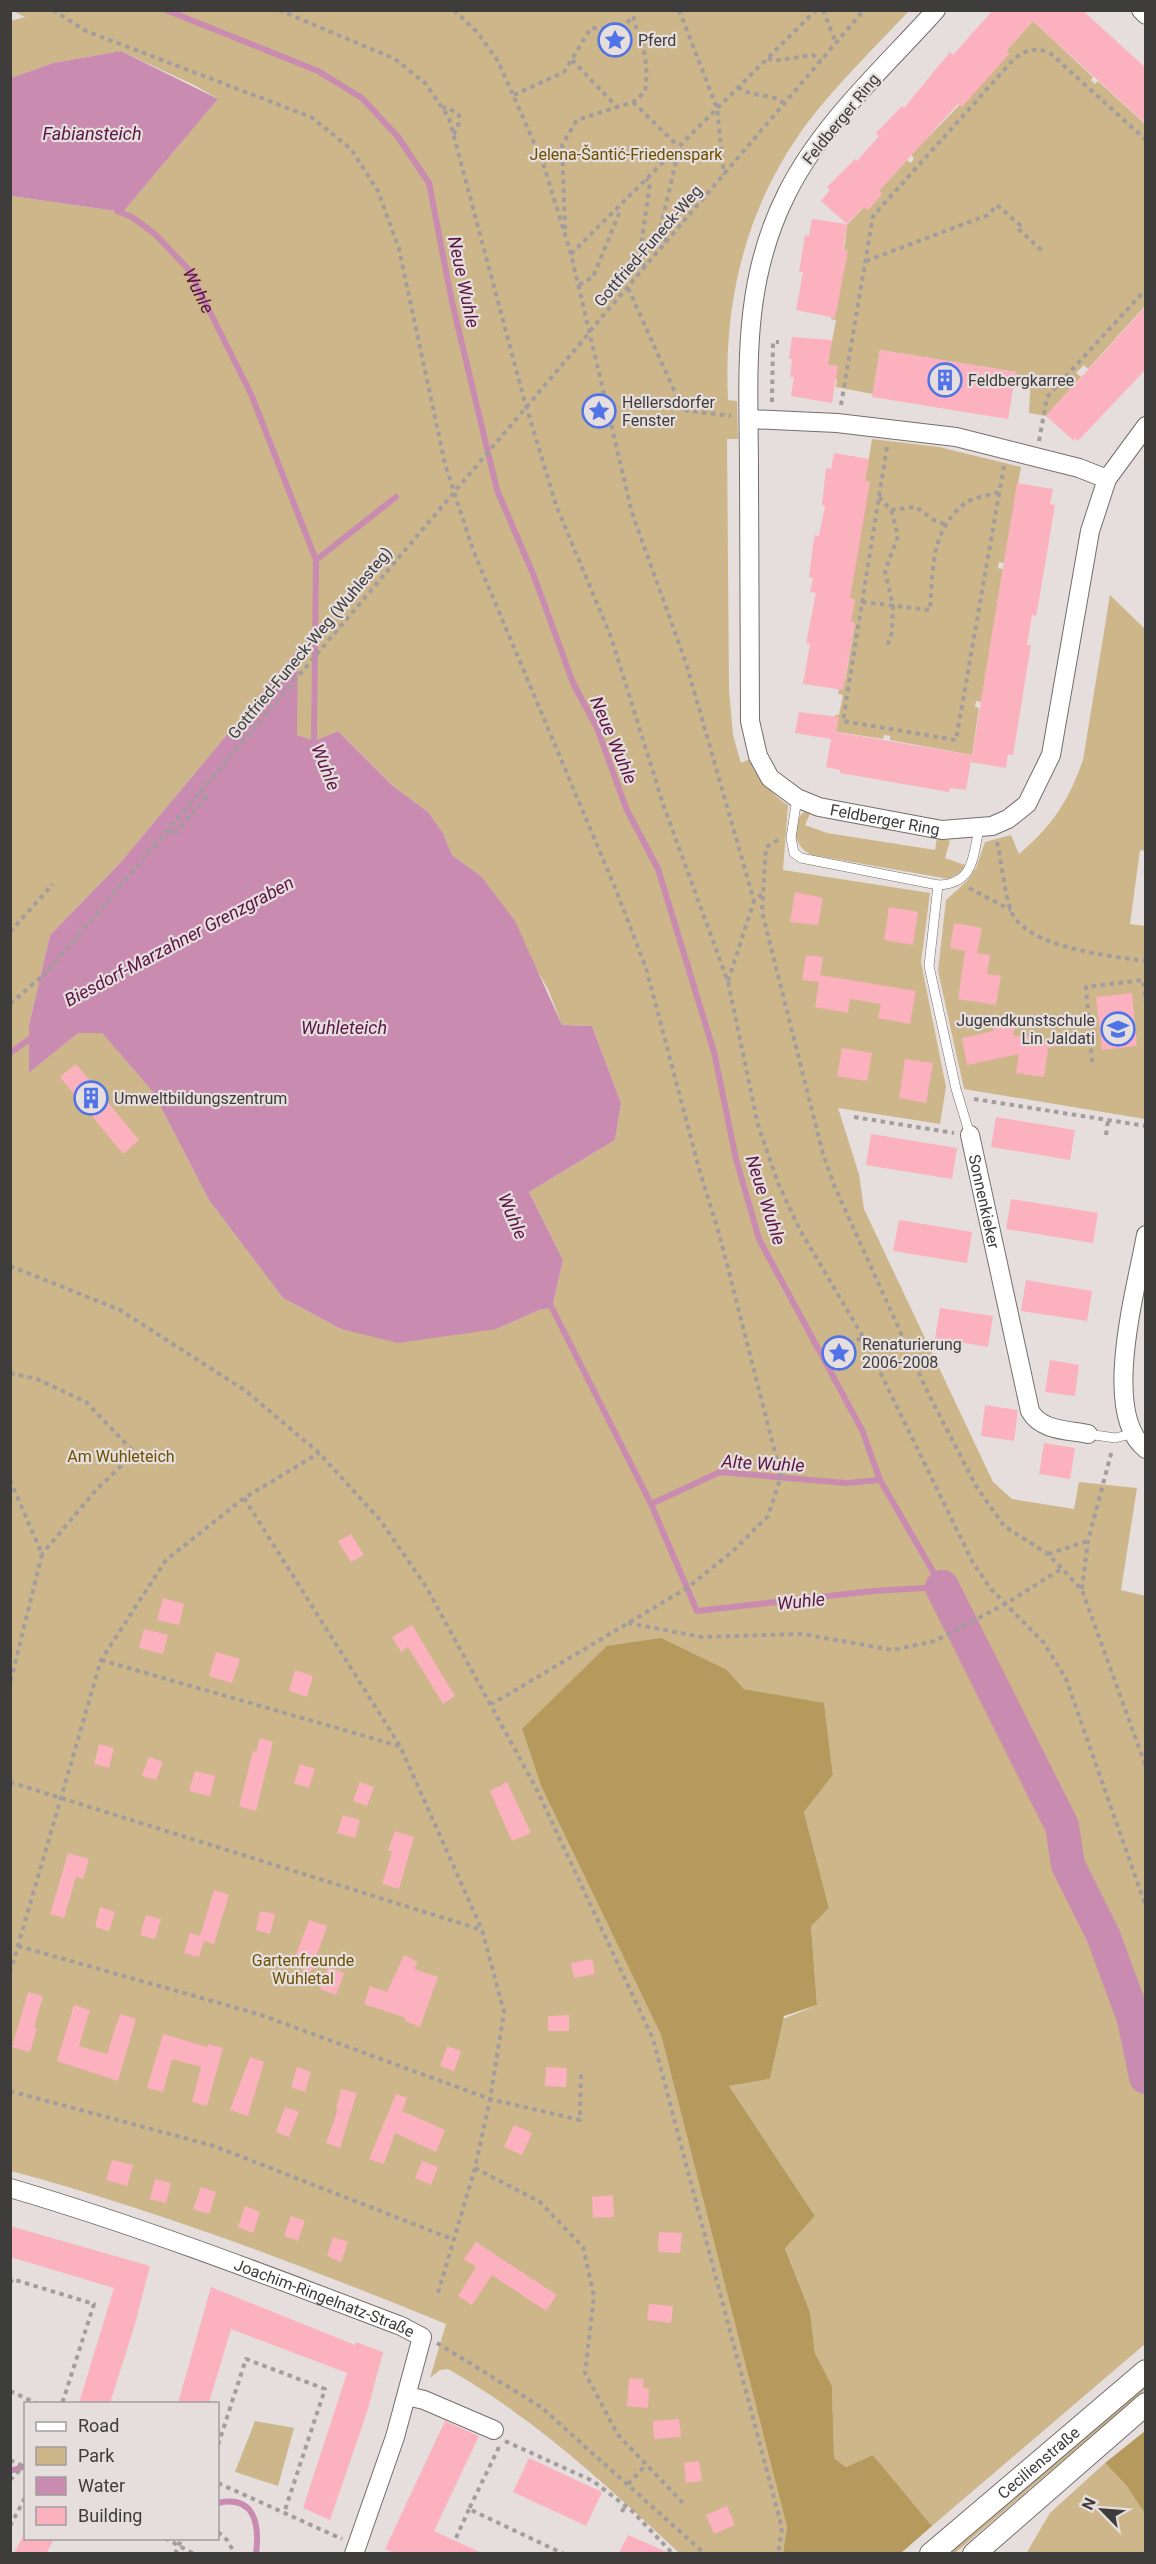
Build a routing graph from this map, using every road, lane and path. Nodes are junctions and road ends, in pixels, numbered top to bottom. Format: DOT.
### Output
graph roads {
  1 [pos="53,10"];
  2 [pos="279,10"];
  3 [pos="454,10"];
  4 [pos="634,10"];
  5 [pos="678,10"];
  6 [pos="816,10"];
  7 [pos="823,10"];
  8 [pos="864,10"];
  9 [pos="936,10"];
  10 [pos="1141,10"];
  11 [pos="1146,15"];
  12 [pos="633,19"];
  13 [pos="836,43"];
  14 [pos="768,58"];
  15 [pos="572,60"];
  16 [pos="821,61"];
  17 [pos="738,87"];
  18 [pos="514,95"];
  19 [pos="633,102"];
  20 [pos="784,104"];
  21 [pos="617,107"];
  22 [pos="442,108"];
  23 [pos="717,108"];
  24 [pos="453,134"];
  25 [pos="1146,140"];
  26 [pos="678,146"];
  27 [pos="672,153"];
  28 [pos="724,175"];
  29 [pos="646,179"];
  30 [pos="618,207"];
  31 [pos="566,235"];
  32 [pos="667,242"];
  33 [pos="1045,253"];
  34 [pos="571,254"];
  35 [pos="866,261"];
  36 [pos="645,267"];
  37 [pos="579,285"];
  38 [pos="627,288"];
  39 [pos="1146,289"];
  40 [pos="590,332"];
  41 [pos="778,342"];
  42 [pos="754,419"];
  43 [pos="837,423"];
  44 [pos="1146,426"];
  45 [pos="890,428"];
  46 [pos="1006,450"];
  47 [pos="1038,450"];
  48 [pos="1107,478"];
  49 [pos="999,492"];
  50 [pos="879,497"];
  51 [pos="891,510"];
  52 [pos="947,525"];
  53 [pos="862,602"];
  54 [pos="893,606"];
  55 [pos="886,647"];
  56 [pos="200,792"];
  57 [pos="797,798"];
  58 [pos="185,810"];
  59 [pos="191,815"];
  60 [pos="986,827"];
  61 [pos="168,830"];
  62 [pos="791,838"];
  63 [pos="958,882"];
  64 [pos="53,884"];
  65 [pos="938,885"];
  66 [pos="762,894"];
  67 [pos="754,901"];
  68 [pos="1011,910"];
  69 [pos="10,932"];
  70 [pos="1146,961"];
  71 [pos="728,982"];
  72 [pos="1146,1003"];
  73 [pos="10,1004"];
  74 [pos="1092,1062"];
  75 [pos="958,1097"];
  76 [pos="854,1117"];
  77 [pos="1108,1120"];
  78 [pos="1146,1126"];
  79 [pos="970,1135"];
  80 [pos="1106,1135"];
  81 [pos="1146,1236"];
  82 [pos="10,1266"];
  83 [pos="863,1337"];
  84 [pos="841,1349"];
  85 [pos="10,1373"];
  86 [pos="1088,1434"];
  87 [pos="1123,1436"];
  88 [pos="1146,1449"];
  89 [pos="319,1453"];
  90 [pos="10,1480"];
  91 [pos="244,1498"];
  92 [pos="1088,1541"];
  93 [pos="42,1554"];
  94 [pos="1048,1554"];
  95 [pos="1063,1568"];
  96 [pos="1082,1590"];
  97 [pos="1005,1604"];
  98 [pos="628,1623"];
  99 [pos="101,1660"];
  100 [pos="10,1684"];
  101 [pos="492,1704"];
  102 [pos="400,1746"];
  103 [pos="1146,1767"];
  104 [pos="10,1782"];
  105 [pos="62,1797"];
  106 [pos="1146,1907"];
  107 [pos="482,1930"];
  108 [pos="18,1946"];
  109 [pos="10,1973"];
  110 [pos="581,2073"];
  111 [pos="10,2091"];
  112 [pos="490,2099"];
  113 [pos="475,2168"];
  114 [pos="10,2188"];
  115 [pos="452,2239"];
  116 [pos="10,2283"];
  117 [pos="438,2293"];
  118 [pos="422,2337"];
  119 [pos="1146,2371"];
  120 [pos="10,2391"];
  121 [pos="407,2396"];
  122 [pos="37,2402"];
  123 [pos="62,2402"];
  124 [pos="1146,2404"];
  125 [pos="498,2435"];
  126 [pos="219,2442"];
  127 [pos="10,2460"];
  128 [pos="646,2465"];
  129 [pos="24,2466"];
  130 [pos="24,2467"];
  131 [pos="10,2480"];
  132 [pos="219,2483"];
  133 [pos="628,2484"];
  134 [pos="24,2500"];
  135 [pos="683,2503"];
  136 [pos="625,2505"];
  137 [pos="470,2509"];
  138 [pos="622,2512"];
  139 [pos="284,2513"];
  140 [pos="10,2526"];
  141 [pos="219,2533"];
  142 [pos="456,2538"];
  143 [pos="168,2540"];
  144 [pos="181,2540"];
  145 [pos="179,2546"];
  146 [pos="350,2547"];
  147 [pos="175,2553"];
  148 [pos="194,2553"];
  149 [pos="235,2553"];
  150 [pos="564,2553"];
  151 [pos="673,2553"];
  152 [pos="705,2553"];
  153 [pos="778,2553"];
  154 [pos="931,2553"];
  155 [pos="974,2553"];
  1 -- 98 [label="path"];
  2 -- 22 [label="path"];
  3 -- 18 [label="path"];
  4 -- 12 [label="path"];
  5 -- 23 [label="path"];
  6 -- 14 [label="path"];
  7 -- 13 [label="path"];
  8 -- 13 [label="path, Gottfried-Funeck-Weg"];
  9 -- 42 [label="street, Feldberger Ring"];
  10 -- 11 [label="street"];
  12 -- 15 [label="path"];
  12 -- 19 [label="path"];
  13 -- 16 [label="path, Gottfried-Funeck-Weg"];
  14 -- 16 [label="path"];
  14 -- 17 [label="path"];
  15 -- 18 [label="path"];
  15 -- 21 [label="path"];
  16 -- 20 [label="path, Gottfried-Funeck-Weg"];
  17 -- 20 [label="path"];
  17 -- 23 [label="path"];
  18 -- 31 [label="path"];
  19 -- 21 [label="path"];
  19 -- 26 [label="path"];
  20 -- 28 [label="path, Gottfried-Funeck-Weg"];
  21 -- 31 [label="path"];
  22 -- 24 [label="path"];
  22 -- 24 [label="path"];
  23 -- 26 [label="path"];
  23 -- 28 [label="path"];
  24 -- 71 [label="path"];
  25 -- 35 [label="path"];
  26 -- 27 [label="path"];
  27 -- 29 [label="path"];
  27 -- 32 [label="path"];
  28 -- 32 [label="path, Gottfried-Funeck-Weg"];
  29 -- 30 [label="path"];
  29 -- 36 [label="path"];
  30 -- 34 [label="path"];
  30 -- 37 [label="path"];
  31 -- 34 [label="path"];
  32 -- 36 [label="path, Gottfried-Funeck-Weg"];
  33 -- 35 [label="path"];
  34 -- 37 [label="path"];
  35 -- 43 [label="path"];
  36 -- 38 [label="path, Gottfried-Funeck-Weg"];
  37 -- 40 [label="path"];
  38 -- 40 [label="path, Gottfried-Funeck-Weg"];
  38 -- 42 [label="path"];
  39 -- 47 [label="path"];
  40 -- 56 [label="path, Gottfried-Funeck-Weg (Wuhlesteg), bridge"];
  40 -- 67 [label="path"];
  41 -- 42 [label="path"];
  42 -- 43 [label="street"];
  42 -- 57 [label="street, Feldberger Ring"];
  43 -- 45 [label="street"];
  44 -- 48 [label="street, Feldberger Ring"];
  45 -- 46 [label="street"];
  45 -- 50 [label="path"];
  46 -- 48 [label="street"];
  46 -- 49 [label="path"];
  48 -- 60 [label="street, Feldberger Ring"];
  49 -- 52 [label="path"];
  49 -- 53 [label="path"];
  50 -- 51 [label="path"];
  50 -- 53 [label="path"];
  51 -- 52 [label="path"];
  51 -- 54 [label="path"];
  52 -- 54 [label="path"];
  53 -- 54 [label="path"];
  54 -- 55 [label="path"];
  56 -- 58 [label="path, Gottfried-Funeck-Weg (Wuhlesteg), bridge"];
  56 -- 59 [label="path"];
  57 -- 60 [label="street, Feldberger Ring"];
  57 -- 62 [label="lane"];
  58 -- 59 [label="path"];
  58 -- 61 [label="path, Gottfried-Funeck-Weg (Wuhlesteg), bridge"];
  59 -- 61 [label="path"];
  60 -- 63 [label="lane"];
  60 -- 68 [label="path"];
  61 -- 73 [label="path, Gottfried-Funeck-Weg (Wuhlesteg), bridge"];
  62 -- 65 [label="lane"];
  62 -- 66 [label="path"];
  63 -- 65 [label="lane"];
  63 -- 68 [label="path"];
  64 -- 69 [label="path"];
  65 -- 75 [label="lane, Sonnenkieker"];
  66 -- 67 [label="path"];
  66 -- 94 [label="path"];
  67 -- 71 [label="path"];
  68 -- 70 [label="path"];
  71 -- 83 [label="path"];
  72 -- 74 [label="path"];
  75 -- 77 [label="path"];
  75 -- 79 [label="lane, Sonnenkieker"];
  76 -- 79 [label="path"];
  77 -- 78 [label="path"];
  77 -- 80 [label="path"];
  79 -- 86 [label="street, Sonnenkieker"];
  81 -- 87 [label="street"];
  82 -- 89 [label="path"];
  83 -- 84 [label="path"];
  83 -- 97 [label="path"];
  85 -- 93 [label="path"];
  86 -- 87 [label="lane, Sonnenkieker"];
  87 -- 88 [label="street"];
  87 -- 92 [label="path"];
  89 -- 91 [label="path"];
  89 -- 101 [label="path"];
  90 -- 93 [label="path"];
  91 -- 99 [label="path"];
  91 -- 102 [label="path"];
  92 -- 94 [label="path"];
  92 -- 96 [label="path"];
  93 -- 100 [label="path"];
  94 -- 95 [label="path"];
  95 -- 96 [label="path"];
  95 -- 97 [label="path"];
  96 -- 103 [label="path"];
  97 -- 98 [label="path"];
  97 -- 106 [label="path"];
  98 -- 101 [label="path"];
  99 -- 102 [label="path"];
  99 -- 105 [label="path"];
  101 -- 153 [label="path"];
  102 -- 107 [label="path"];
  104 -- 105 [label="path"];
  105 -- 107 [label="path"];
  105 -- 108 [label="path"];
  107 -- 112 [label="path"];
  108 -- 109 [label="path"];
  108 -- 112 [label="path"];
  110 -- 112 [label="path"];
  111 -- 115 [label="path"];
  112 -- 113 [label="path"];
  113 -- 115 [label="path"];
  113 -- 128 [label="path"];
  114 -- 118 [label="street, Joachim-Ringelnatz-Straße"];
  115 -- 117 [label="path"];
  116 -- 123 [label="path"];
  118 -- 121 [label="street, Joachim-Ringelnatz-Straße"];
  118 -- 133 [label="path"];
  119 -- 154 [label="street, Cecilienstraße"];
  120 -- 122 [label="path"];
  121 -- 125 [label="street"];
  121 -- 146 [label="street, Joachim-Ringelnatz-Straße"];
  124 -- 155 [label="street, Cecilienstraße"];
  125 -- 136 [label="path"];
  125 -- 137 [label="path"];
  126 -- 139 [label="path"];
  127 -- 129 [label="path"];
  128 -- 133 [label="path"];
  128 -- 135 [label="path"];
  130 -- 131 [label="path"];
  132 -- 139 [label="path"];
  133 -- 152 [label="path"];
  134 -- 140 [label="path"];
  136 -- 138 [label="path"];
  136 -- 151 [label="path"];
  137 -- 142 [label="path"];
  137 -- 150 [label="path"];
  139 -- 146 [label="path"];
  141 -- 149 [label="path"];
  143 -- 145 [label="path"];
  144 -- 145 [label="path"];
  145 -- 147 [label="path"];
  145 -- 148 [label="path"];
}
